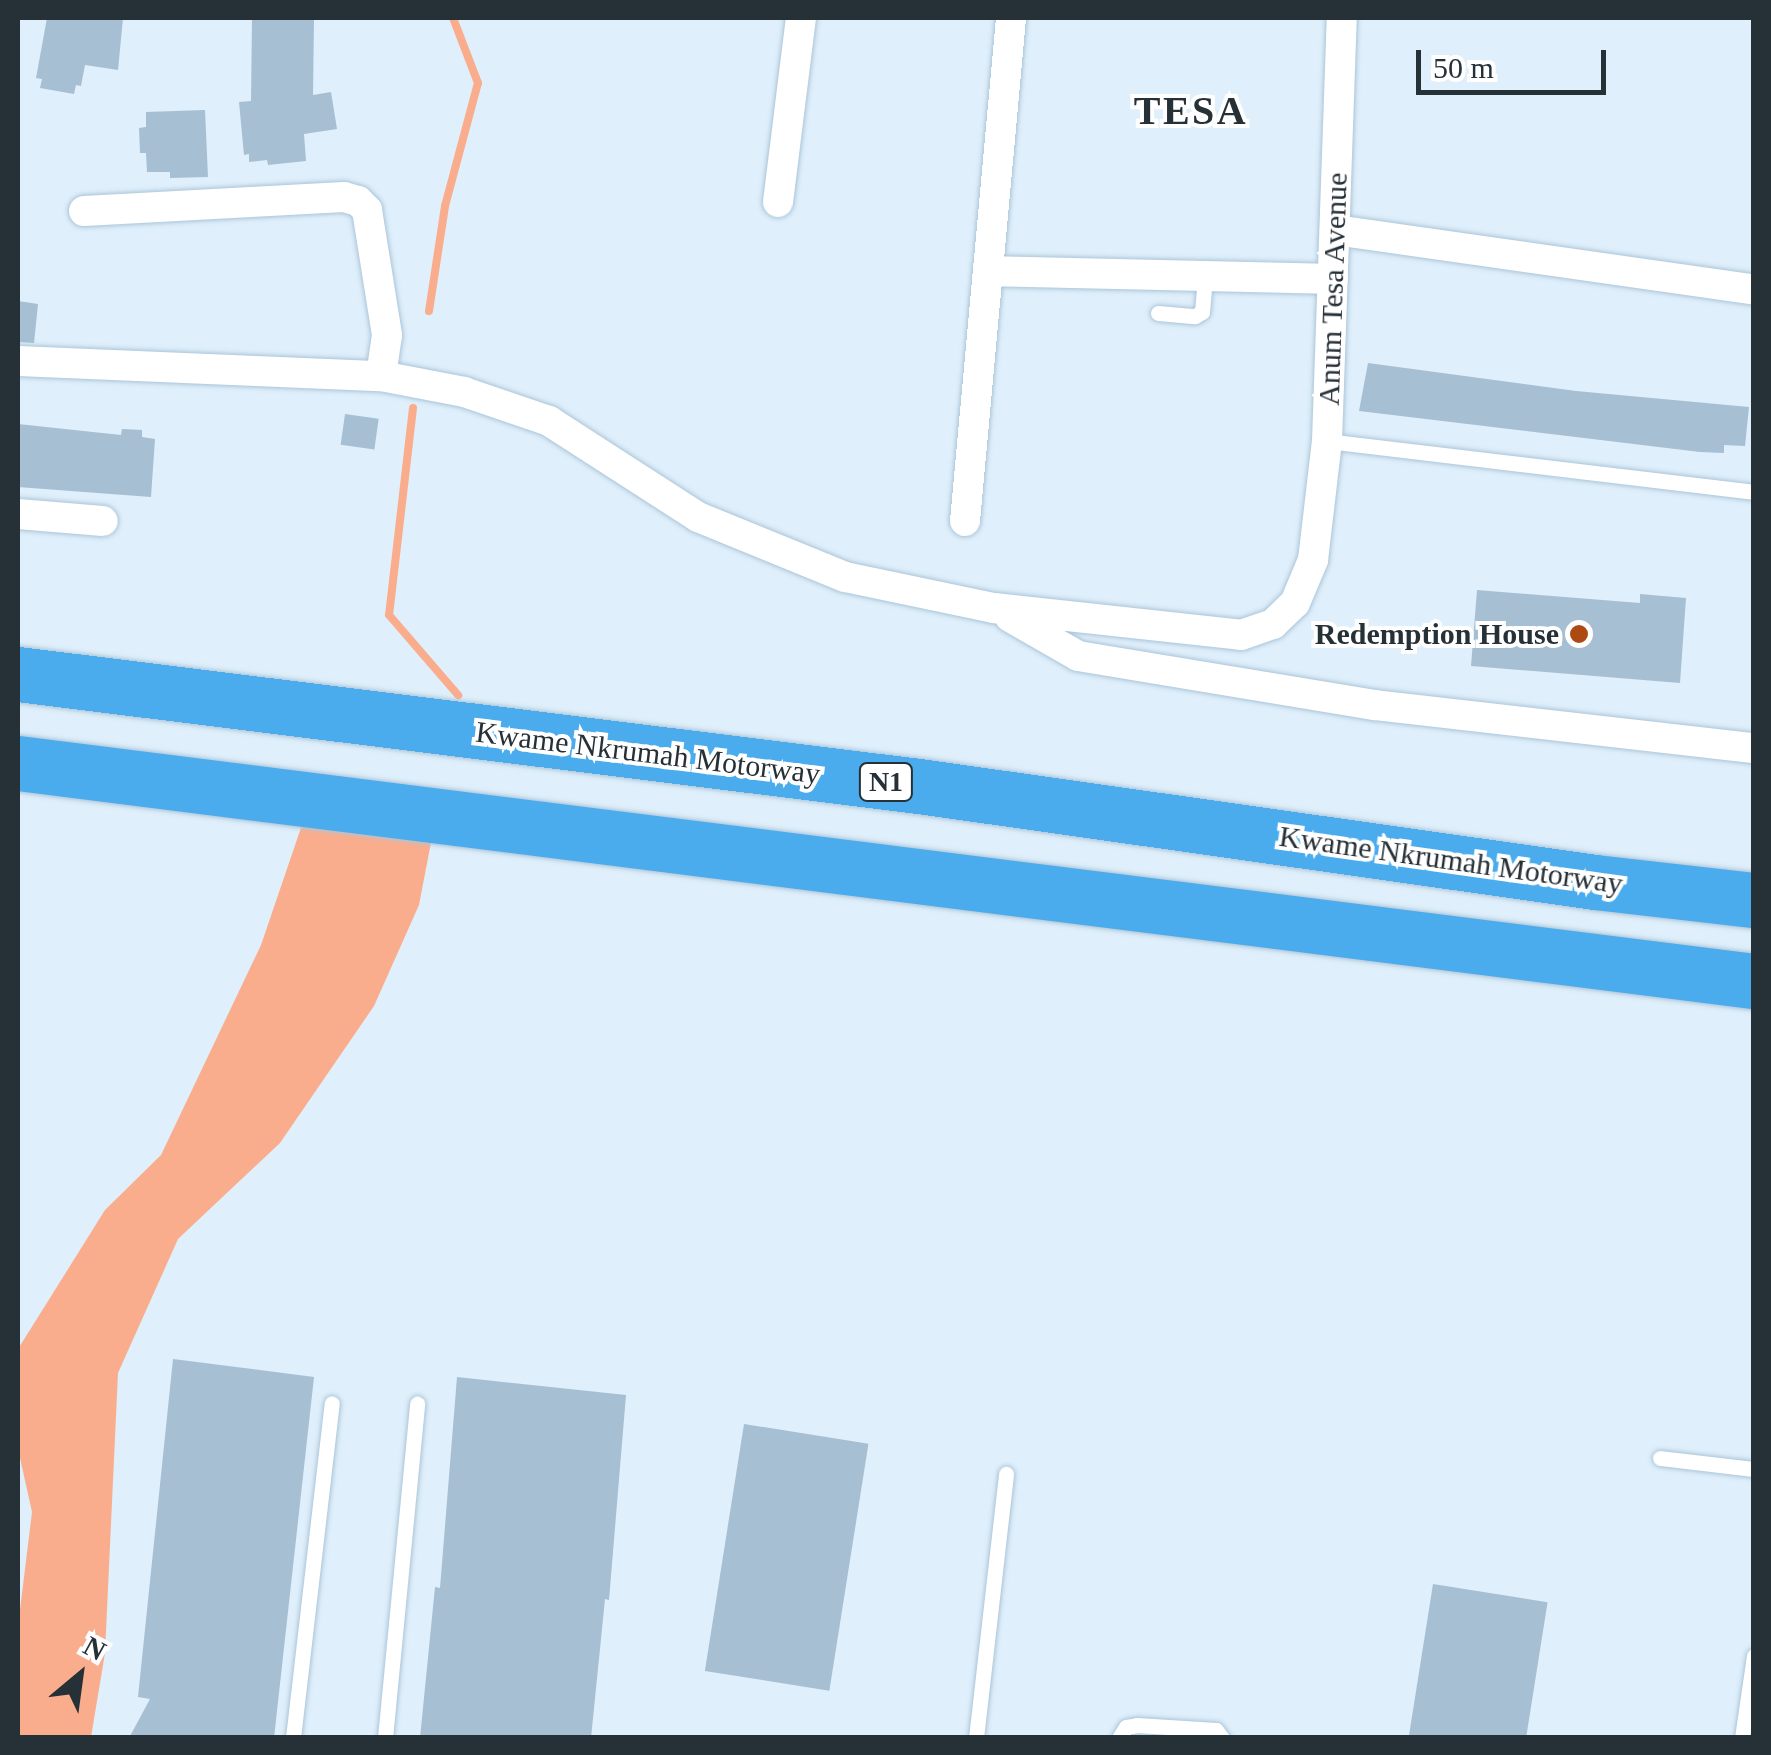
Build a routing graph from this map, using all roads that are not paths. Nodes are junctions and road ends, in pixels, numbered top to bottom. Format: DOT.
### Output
graph roads {
  1 [pos="801,18"];
  2 [pos="1011,18"];
  3 [pos="1342,18"];
  4 [pos="778,202"];
  5 [pos="84,210"];
  6 [pos="1335,230"];
  7 [pos="988,271"];
  8 [pos="1205,277"];
  9 [pos="1333,279"];
  10 [pos="1754,290"];
  11 [pos="1158,314"];
  12 [pos="18,360"];
  13 [pos="381,376"];
  14 [pos="1328,441"];
  15 [pos="1754,492"];
  16 [pos="18,514"];
  17 [pos="103,521"];
  18 [pos="965,521"];
  19 [pos="994,608"];
  20 [pos="18,674"];
  21 [pos="1754,748"];
  22 [pos="18,763"];
  23 [pos="1754,900"];
  24 [pos="1754,981"];
  25 [pos="332,1404"];
  26 [pos="418,1404"];
  27 [pos="1660,1458"];
  28 [pos="1754,1469"];
  29 [pos="1006,1474"];
  30 [pos="1754,1656"];
  31 [pos="1163,1732"];
  32 [pos="293,1738"];
  33 [pos="385,1738"];
  34 [pos="976,1738"];
  35 [pos="1119,1738"];
  36 [pos="1222,1738"];
  37 [pos="1742,1738"];
  1 -- 4 [label="street"];
  2 -- 7 [label="street"];
  3 -- 6 [label="street, Anum Tesa Avenue"];
  5 -- 13 [label="street"];
  6 -- 9 [label="street, Anum Tesa Avenue"];
  6 -- 10 [label="street"];
  7 -- 8 [label="street"];
  7 -- 18 [label="street"];
  8 -- 9 [label="street"];
  8 -- 11 [label="lane"];
  9 -- 14 [label="street, Anum Tesa Avenue"];
  12 -- 13 [label="street"];
  13 -- 19 [label="street"];
  14 -- 15 [label="lane"];
  14 -- 19 [label="street, Anum Tesa Avenue"];
  16 -- 17 [label="street"];
  19 -- 21 [label="street"];
  20 -- 23 [label="highway, Kwame Nkrumah Motorway / N1"];
  22 -- 24 [label="highway"];
  25 -- 32 [label="lane"];
  26 -- 33 [label="lane"];
  27 -- 28 [label="lane"];
  29 -- 34 [label="lane"];
  30 -- 37 [label="lane"];
  31 -- 35 [label="lane"];
  31 -- 36 [label="lane"];
}
